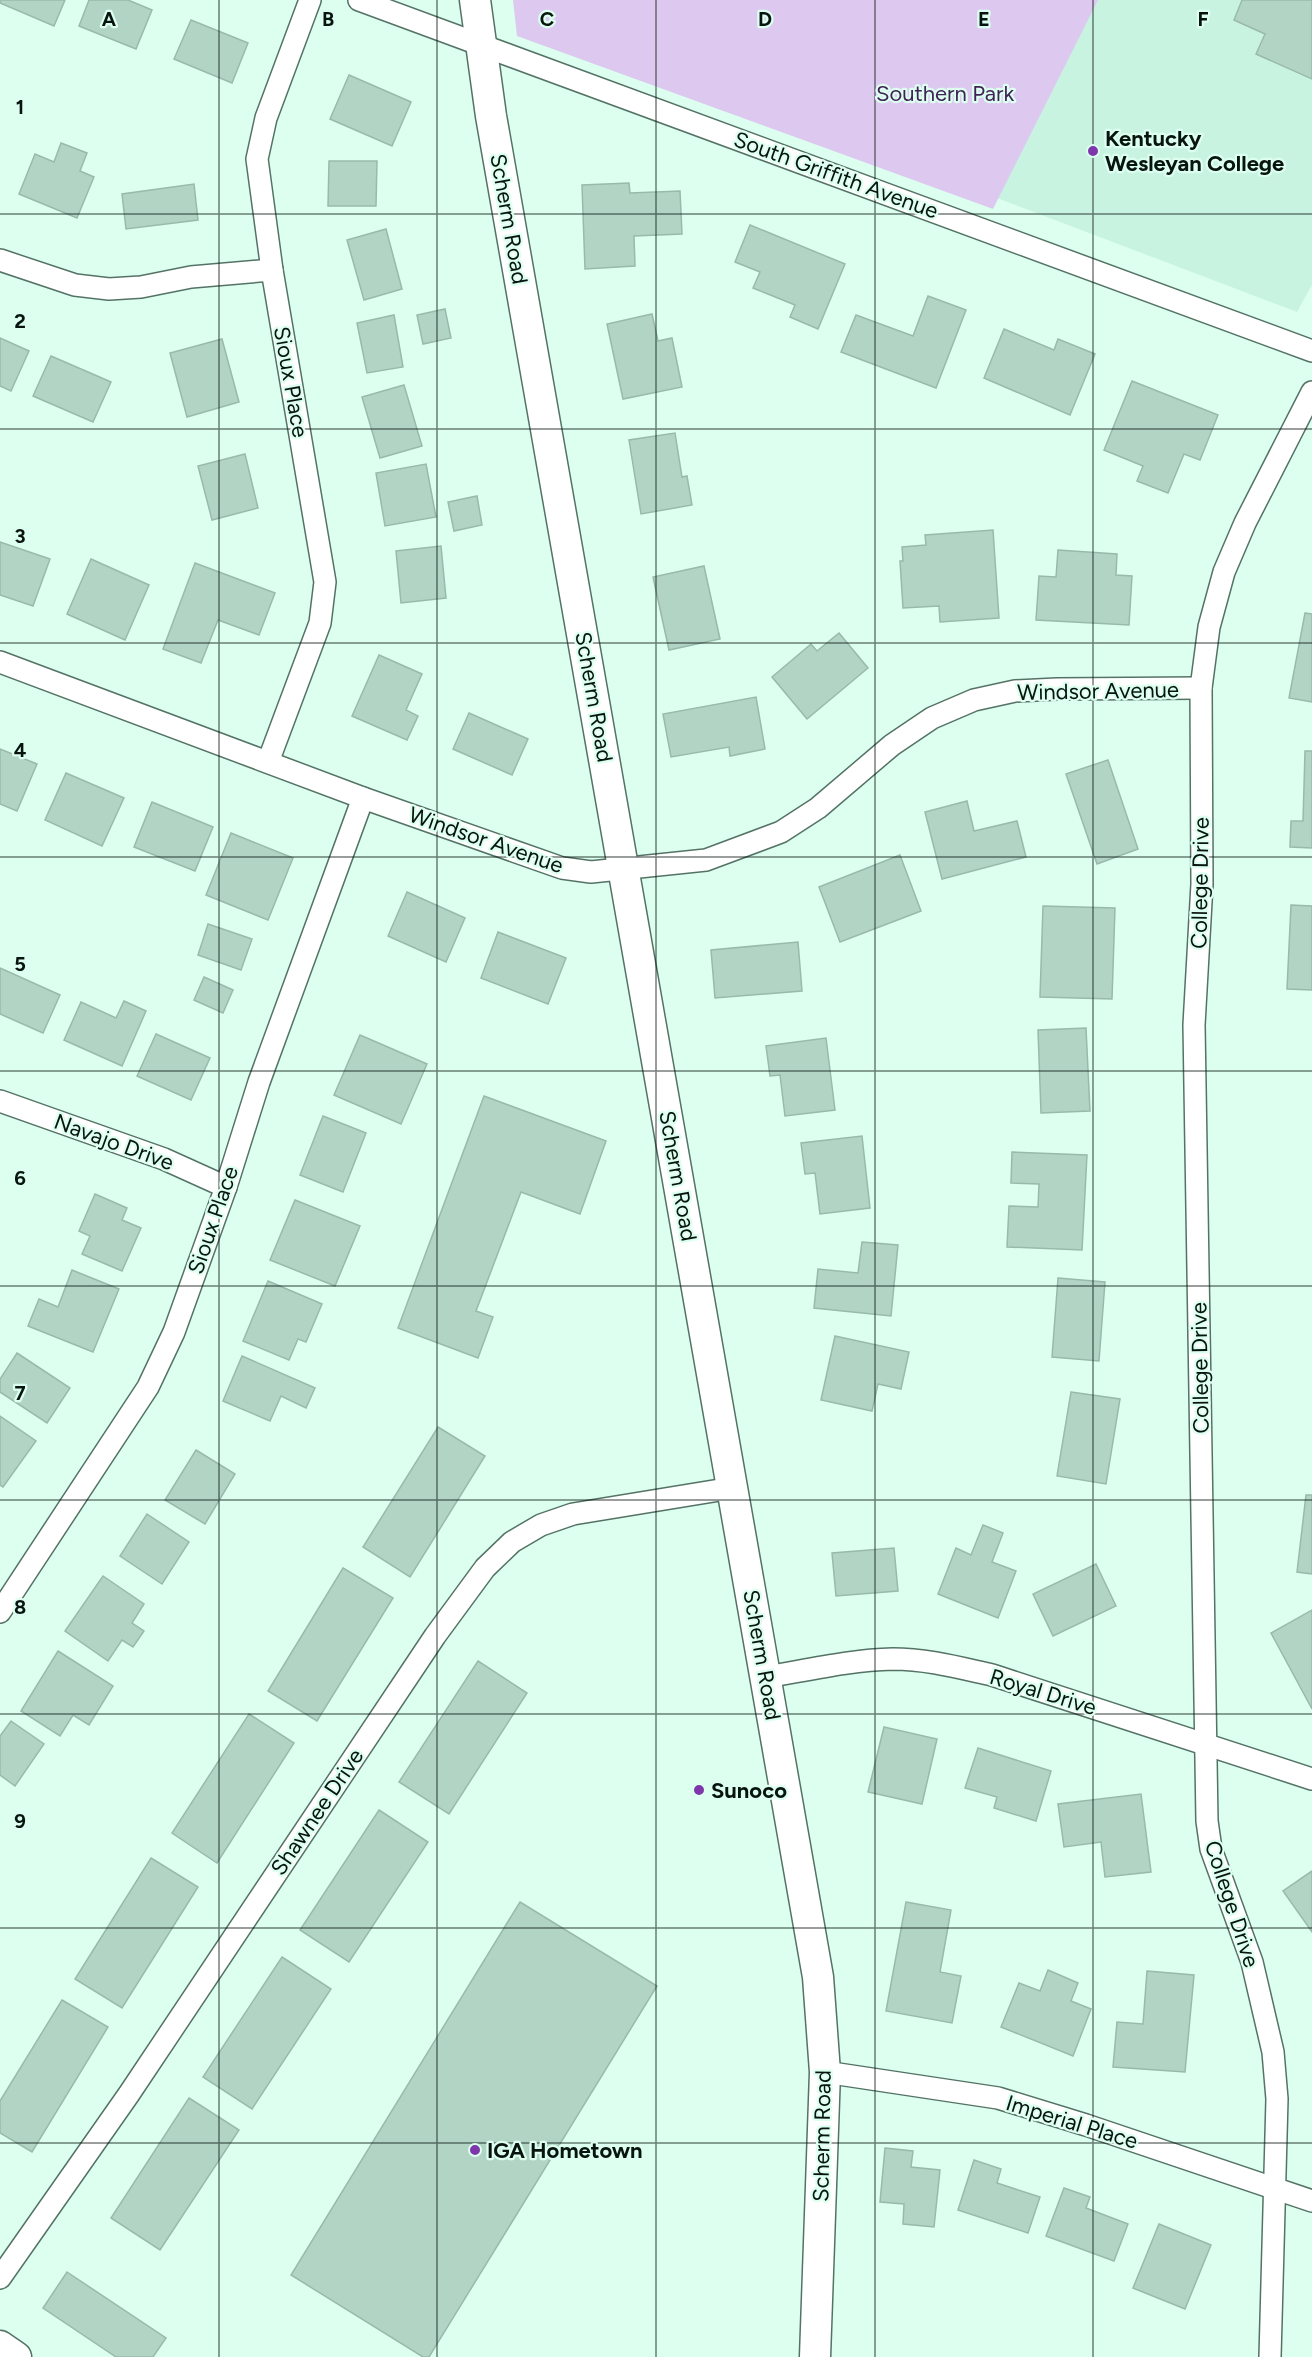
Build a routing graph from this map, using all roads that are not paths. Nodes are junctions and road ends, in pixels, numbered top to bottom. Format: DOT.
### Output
graph roads {
  1 [pos="310,0"];
  2 [pos="359,0"];
  3 [pos="475,0"];
  4 [pos="482,44"];
  5 [pos="0,260"];
  6 [pos="272,270"];
  7 [pos="1312,351"];
  8 [pos="1312,392"];
  9 [pos="0,662"];
  10 [pos="1201,688"];
  11 [pos="267,762"];
  12 [pos="363,798"];
  13 [pos="624,868"];
  14 [pos="0,1101"];
  15 [pos="226,1187"];
  16 [pos="732,1488"];
  17 [pos="0,1612"];
  18 [pos="765,1677"];
  19 [pos="1206,1744"];
  20 [pos="1312,1779"];
  21 [pos="825,2072"];
  22 [pos="1276,2189"];
  23 [pos="1312,2201"];
  24 [pos="0,2278"];
  25 [pos="0,2346"];
  26 [pos="16,2357"];
  27 [pos="815,2357"];
  28 [pos="1270,2357"];
  1 -- 6 [label="street, Sioux Place"];
  2 -- 4 [label="street, South Griffith Avenue"];
  3 -- 4 [label="street, Scherm Road"];
  4 -- 7 [label="street, South Griffith Avenue"];
  4 -- 13 [label="street, Scherm Road"];
  5 -- 6 [label="street"];
  6 -- 11 [label="street, Sioux Place"];
  8 -- 10 [label="street, College Drive"];
  9 -- 11 [label="street, Windsor Avenue"];
  10 -- 13 [label="street, Windsor Avenue"];
  10 -- 19 [label="street, College Drive"];
  11 -- 12 [label="street, Windsor Avenue"];
  12 -- 13 [label="street, Windsor Avenue"];
  12 -- 15 [label="street, Sioux Place"];
  13 -- 16 [label="street, Scherm Road"];
  14 -- 15 [label="street, Navajo Drive"];
  15 -- 17 [label="street, Sioux Place"];
  16 -- 18 [label="street, Scherm Road"];
  16 -- 24 [label="street, Shawnee Drive"];
  18 -- 19 [label="street, Royal Drive"];
  18 -- 21 [label="street, Scherm Road"];
  19 -- 20 [label="street, Royal Drive"];
  19 -- 22 [label="street, College Drive"];
  21 -- 22 [label="street, Imperial Place"];
  21 -- 27 [label="street, Scherm Road"];
  22 -- 23 [label="street, Imperial Place"];
  22 -- 28 [label="street, College Drive"];
  25 -- 26 [label="street"];
}
